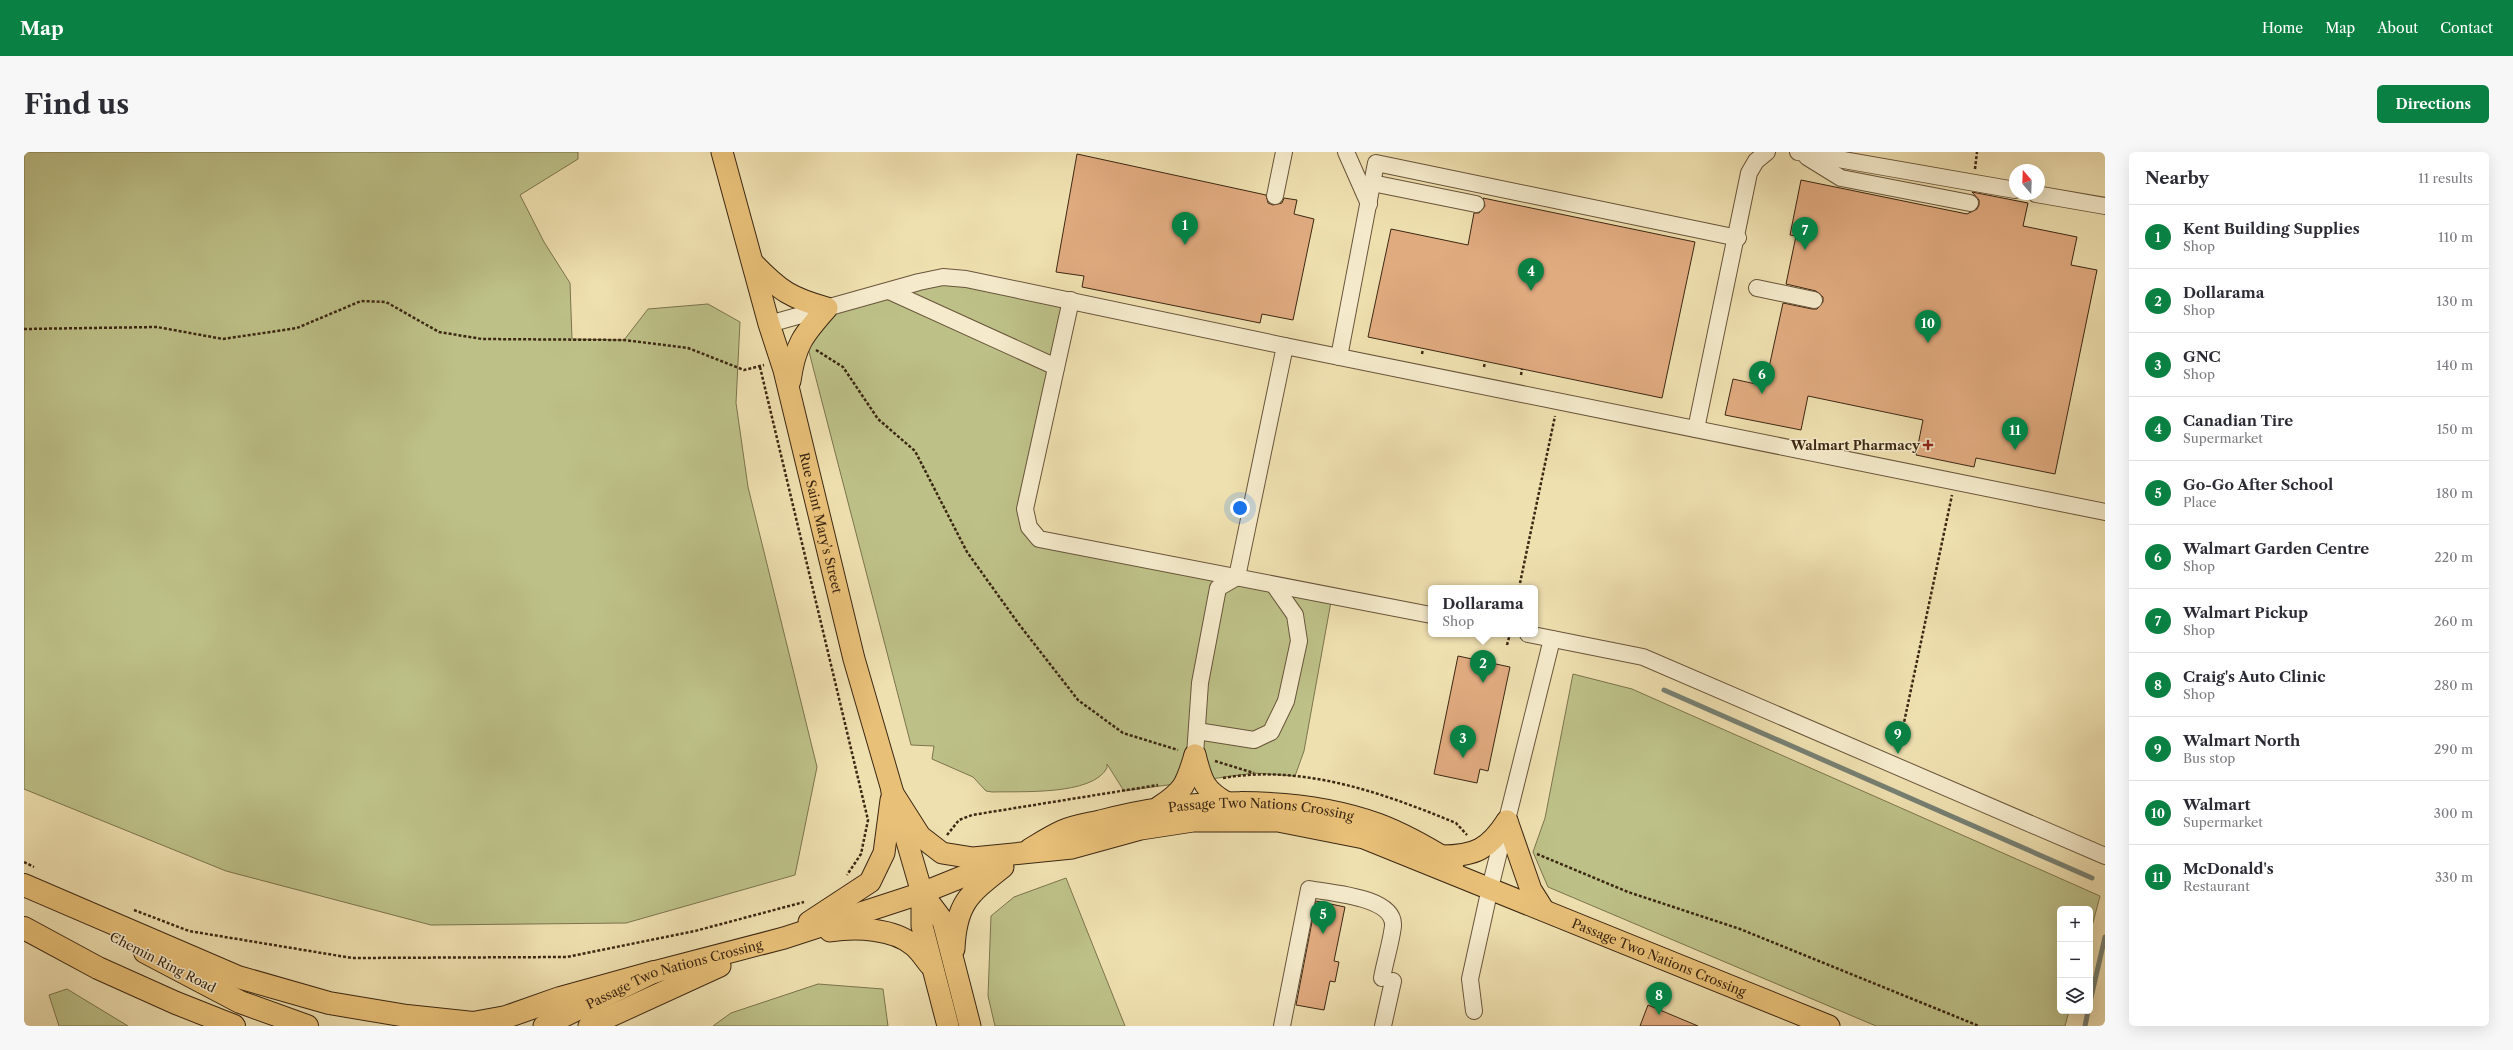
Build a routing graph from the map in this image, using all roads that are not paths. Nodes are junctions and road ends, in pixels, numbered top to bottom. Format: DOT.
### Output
graph roads {
  1 [pos="722,152"];
  2 [pos="1284,152"];
  3 [pos="1346,152"];
  4 [pos="1767,152"];
  5 [pos="1798,152"];
  6 [pos="1372,183"];
  7 [pos="2009,189"];
  8 [pos="1275,196"];
  9 [pos="2045,196"];
  10 [pos="1970,203"];
  11 [pos="1369,204"];
  12 [pos="1476,204"];
  13 [pos="2105,206"];
  14 [pos="1738,238"];
  15 [pos="752,262"];
  16 [pos="1756,288"];
  17 [pos="889,291"];
  18 [pos="1071,300"];
  19 [pos="1814,300"];
  20 [pos="827,308"];
  21 [pos="769,324"];
  22 [pos="1285,346"];
  23 [pos="788,353"];
  24 [pos="1339,357"];
  25 [pos="1056,367"];
  26 [pos="1696,429"];
  27 [pos="2105,512"];
  28 [pos="1237,577"];
  29 [pos="1274,585"];
  30 [pos="1428,614"];
  31 [pos="1538,636"];
  32 [pos="1552,639"];
  33 [pos="1197,731"];
  34 [pos="1195,755"];
  35 [pos="892,792"];
  36 [pos="1227,804"];
  37 [pos="1159,807"];
  38 [pos="1507,821"];
  39 [pos="1021,854"];
  40 [pos="1442,856"];
  41 [pos="2105,856"];
  42 [pos="24,887"];
  43 [pos="1490,888"];
  44 [pos="922,893"];
  45 [pos="1543,910"];
  46 [pos="24,928"];
  47 [pos="784,938"];
  48 [pos="954,965"];
  49 [pos="934,971"];
  50 [pos="654,972"];
  51 [pos="1474,1011"];
  52 [pos="234,1026"];
  53 [pos="307,1026"];
  54 [pos="544,1026"];
  55 [pos="589,1026"];
  56 [pos="948,1026"];
  57 [pos="970,1026"];
  58 [pos="1282,1026"];
  59 [pos="1383,1026"];
  60 [pos="1829,1026"];
  1 -- 15 [label="main road, Rue Saint Mary's Street"];
  2 -- 8 [label="street"];
  3 -- 11 [label="street"];
  4 -- 14 [label="street"];
  5 -- 7 [label="street"];
  5 -- 10 [label="street"];
  6 -- 11 [label="street"];
  6 -- 12 [label="street"];
  6 -- 14 [label="street"];
  9 -- 13 [label="street"];
  11 -- 24 [label="street"];
  14 -- 26 [label="street"];
  15 -- 20 [label="main road"];
  15 -- 21 [label="main road, Rue Saint Mary's Street"];
  16 -- 19 [label="street"];
  17 -- 18 [label="street"];
  17 -- 20 [label="street"];
  17 -- 25 [label="street"];
  18 -- 22 [label="street"];
  18 -- 25 [label="street"];
  20 -- 21 [label="street"];
  20 -- 23 [label="main road"];
  21 -- 23 [label="main road, Rue Saint Mary's Street"];
  22 -- 24 [label="street"];
  22 -- 28 [label="street"];
  23 -- 35 [label="main road, Rue Saint Mary's Street"];
  24 -- 26 [label="street"];
  25 -- 28 [label="street"];
  26 -- 27 [label="street"];
  28 -- 29 [label="street"];
  28 -- 33 [label="street"];
  29 -- 30 [label="street"];
  29 -- 33 [label="street"];
  31 -- 32 [label="street"];
  32 -- 38 [label="street"];
  32 -- 41 [label="street"];
  33 -- 34 [label="street"];
  34 -- 36 [label="main road"];
  34 -- 37 [label="main road"];
  35 -- 39 [label="main road"];
  35 -- 44 [label="main road, Rue Saint Mary's Street"];
  35 -- 47 [label="main road"];
  36 -- 37 [label="main road, Passage Two Nations Crossing"];
  36 -- 40 [label="main road, Passage Two Nations Crossing"];
  37 -- 39 [label="main road, Passage Two Nations Crossing"];
  38 -- 40 [label="main road"];
  38 -- 43 [label="street"];
  38 -- 45 [label="main road"];
  39 -- 43 [label="main road, Passage Two Nations Crossing"];
  39 -- 44 [label="main road, Passage Two Nations Crossing"];
  39 -- 48 [label="main road"];
  40 -- 43 [label="main road, Passage Two Nations Crossing"];
  42 -- 50 [label="highway"];
  42 -- 53 [label="highway, Chemin Ring Road"];
  43 -- 45 [label="main road, Passage Two Nations Crossing"];
  43 -- 51 [label="street"];
  44 -- 47 [label="main road, Passage Two Nations Crossing"];
  44 -- 48 [label="main road, Rue Saint Mary's Street"];
  44 -- 49 [label="main road, Rue Saint Mary's Street"];
  45 -- 60 [label="main road, Passage Two Nations Crossing"];
  46 -- 52 [label="highway"];
  47 -- 49 [label="main road"];
  47 -- 50 [label="main road, Passage Two Nations Crossing"];
  47 -- 55 [label="main road, Passage Two Nations Crossing"];
  48 -- 57 [label="main road, Rue Saint Mary's Street"];
  49 -- 56 [label="main road, Rue Saint Mary's Street"];
  50 -- 54 [label="main road, Passage Two Nations Crossing"];
  58 -- 59 [label="street"];
}
